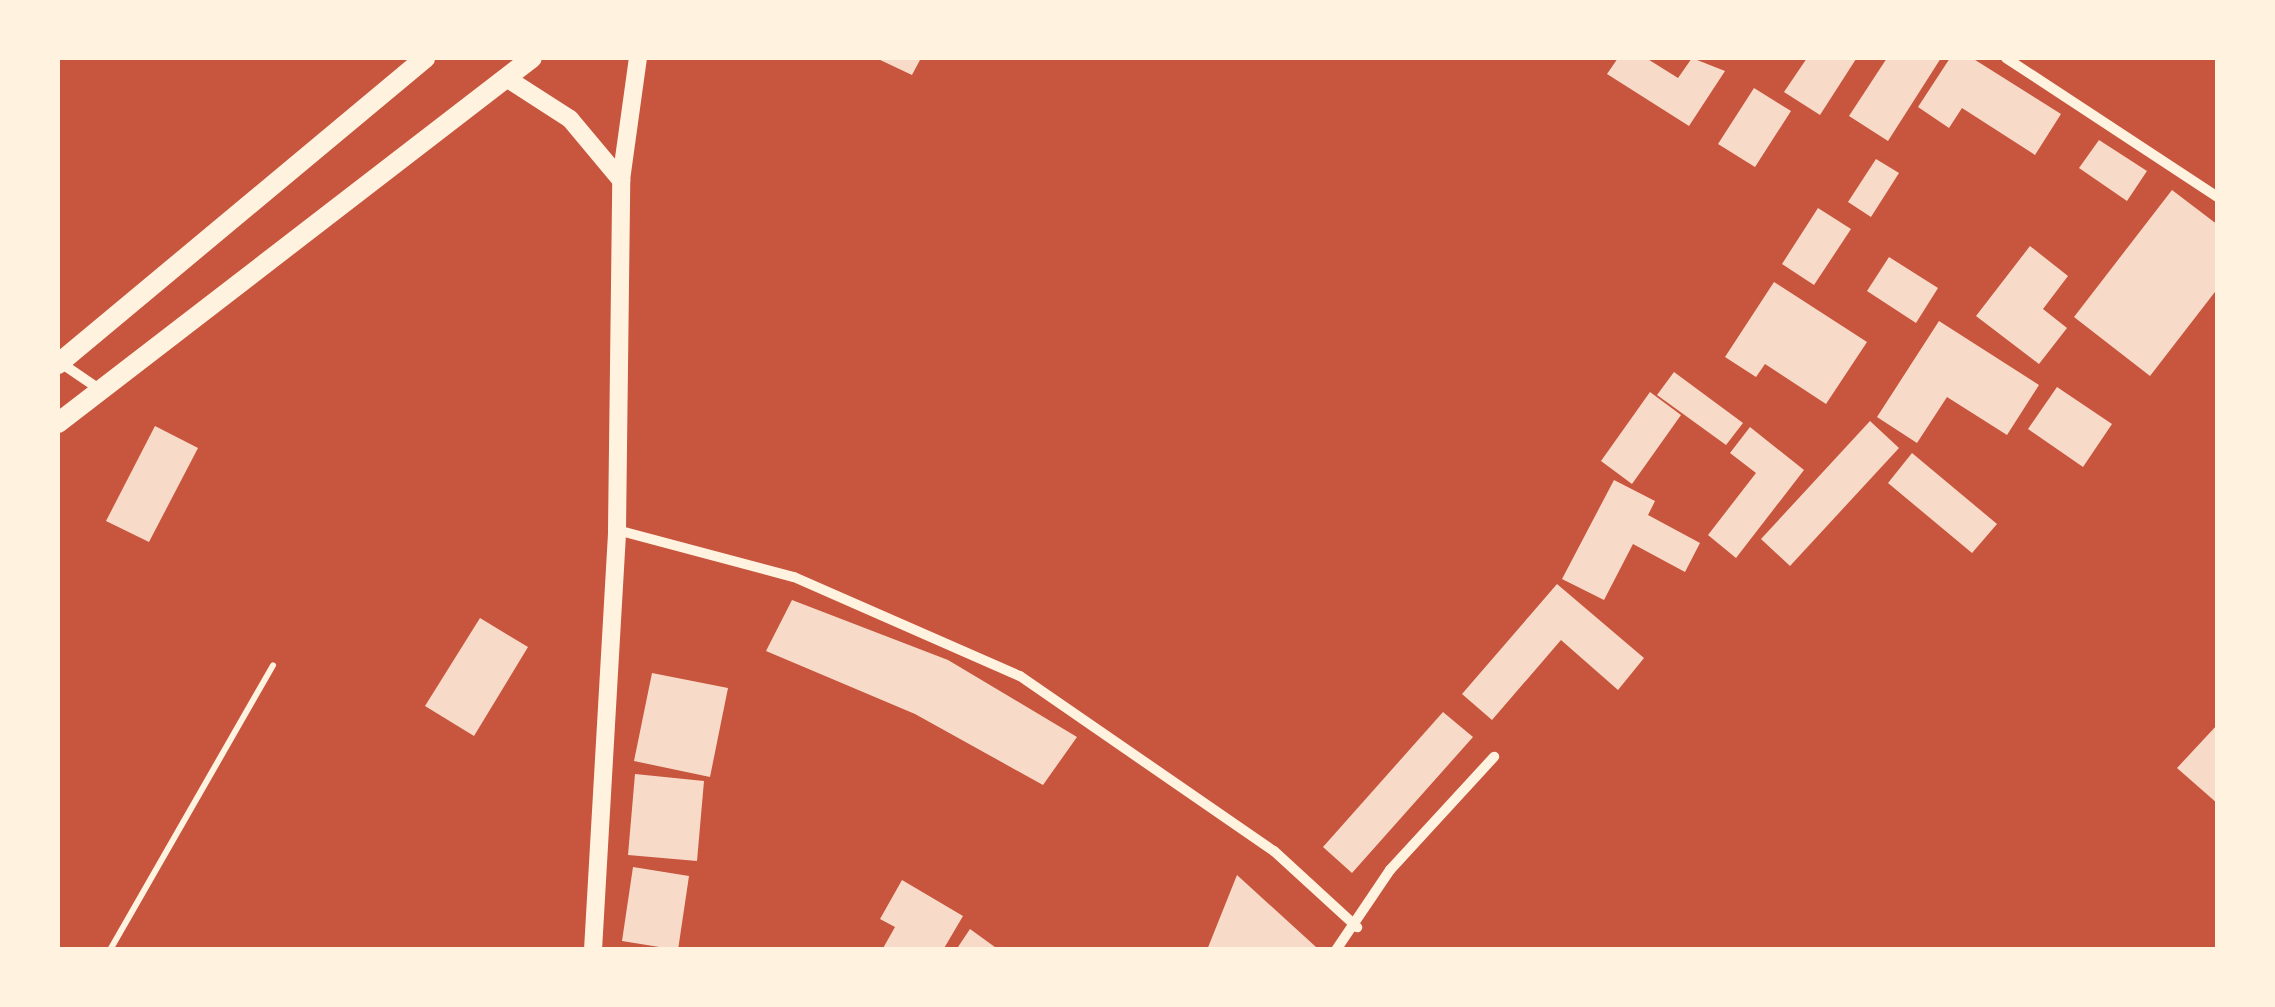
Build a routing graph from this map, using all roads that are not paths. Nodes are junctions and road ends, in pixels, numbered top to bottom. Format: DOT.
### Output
graph roads {
  1 [pos="425,58"];
  2 [pos="532,58"];
  3 [pos="638,58"];
  4 [pos="2006,58"];
  5 [pos="510,81"];
  6 [pos="621,180"];
  7 [pos="2218,196"];
  8 [pos="58,362"];
  9 [pos="98,389"];
  10 [pos="58,423"];
  11 [pos="616,530"];
  12 [pos="1494,757"];
  13 [pos="1357,927"];
  14 [pos="593,950"];
  15 [pos="1336,950"];
  1 -- 8 [label="main road"];
  2 -- 5 [label="main road"];
  3 -- 6 [label="street"];
  4 -- 7 [label="street"];
  5 -- 6 [label="street"];
  5 -- 9 [label="main road"];
  6 -- 11 [label="street"];
  8 -- 9 [label="street"];
  9 -- 10 [label="main road"];
  11 -- 13 [label="street"];
  11 -- 14 [label="street"];
  12 -- 13 [label="street"];
  13 -- 15 [label="street"];
}
